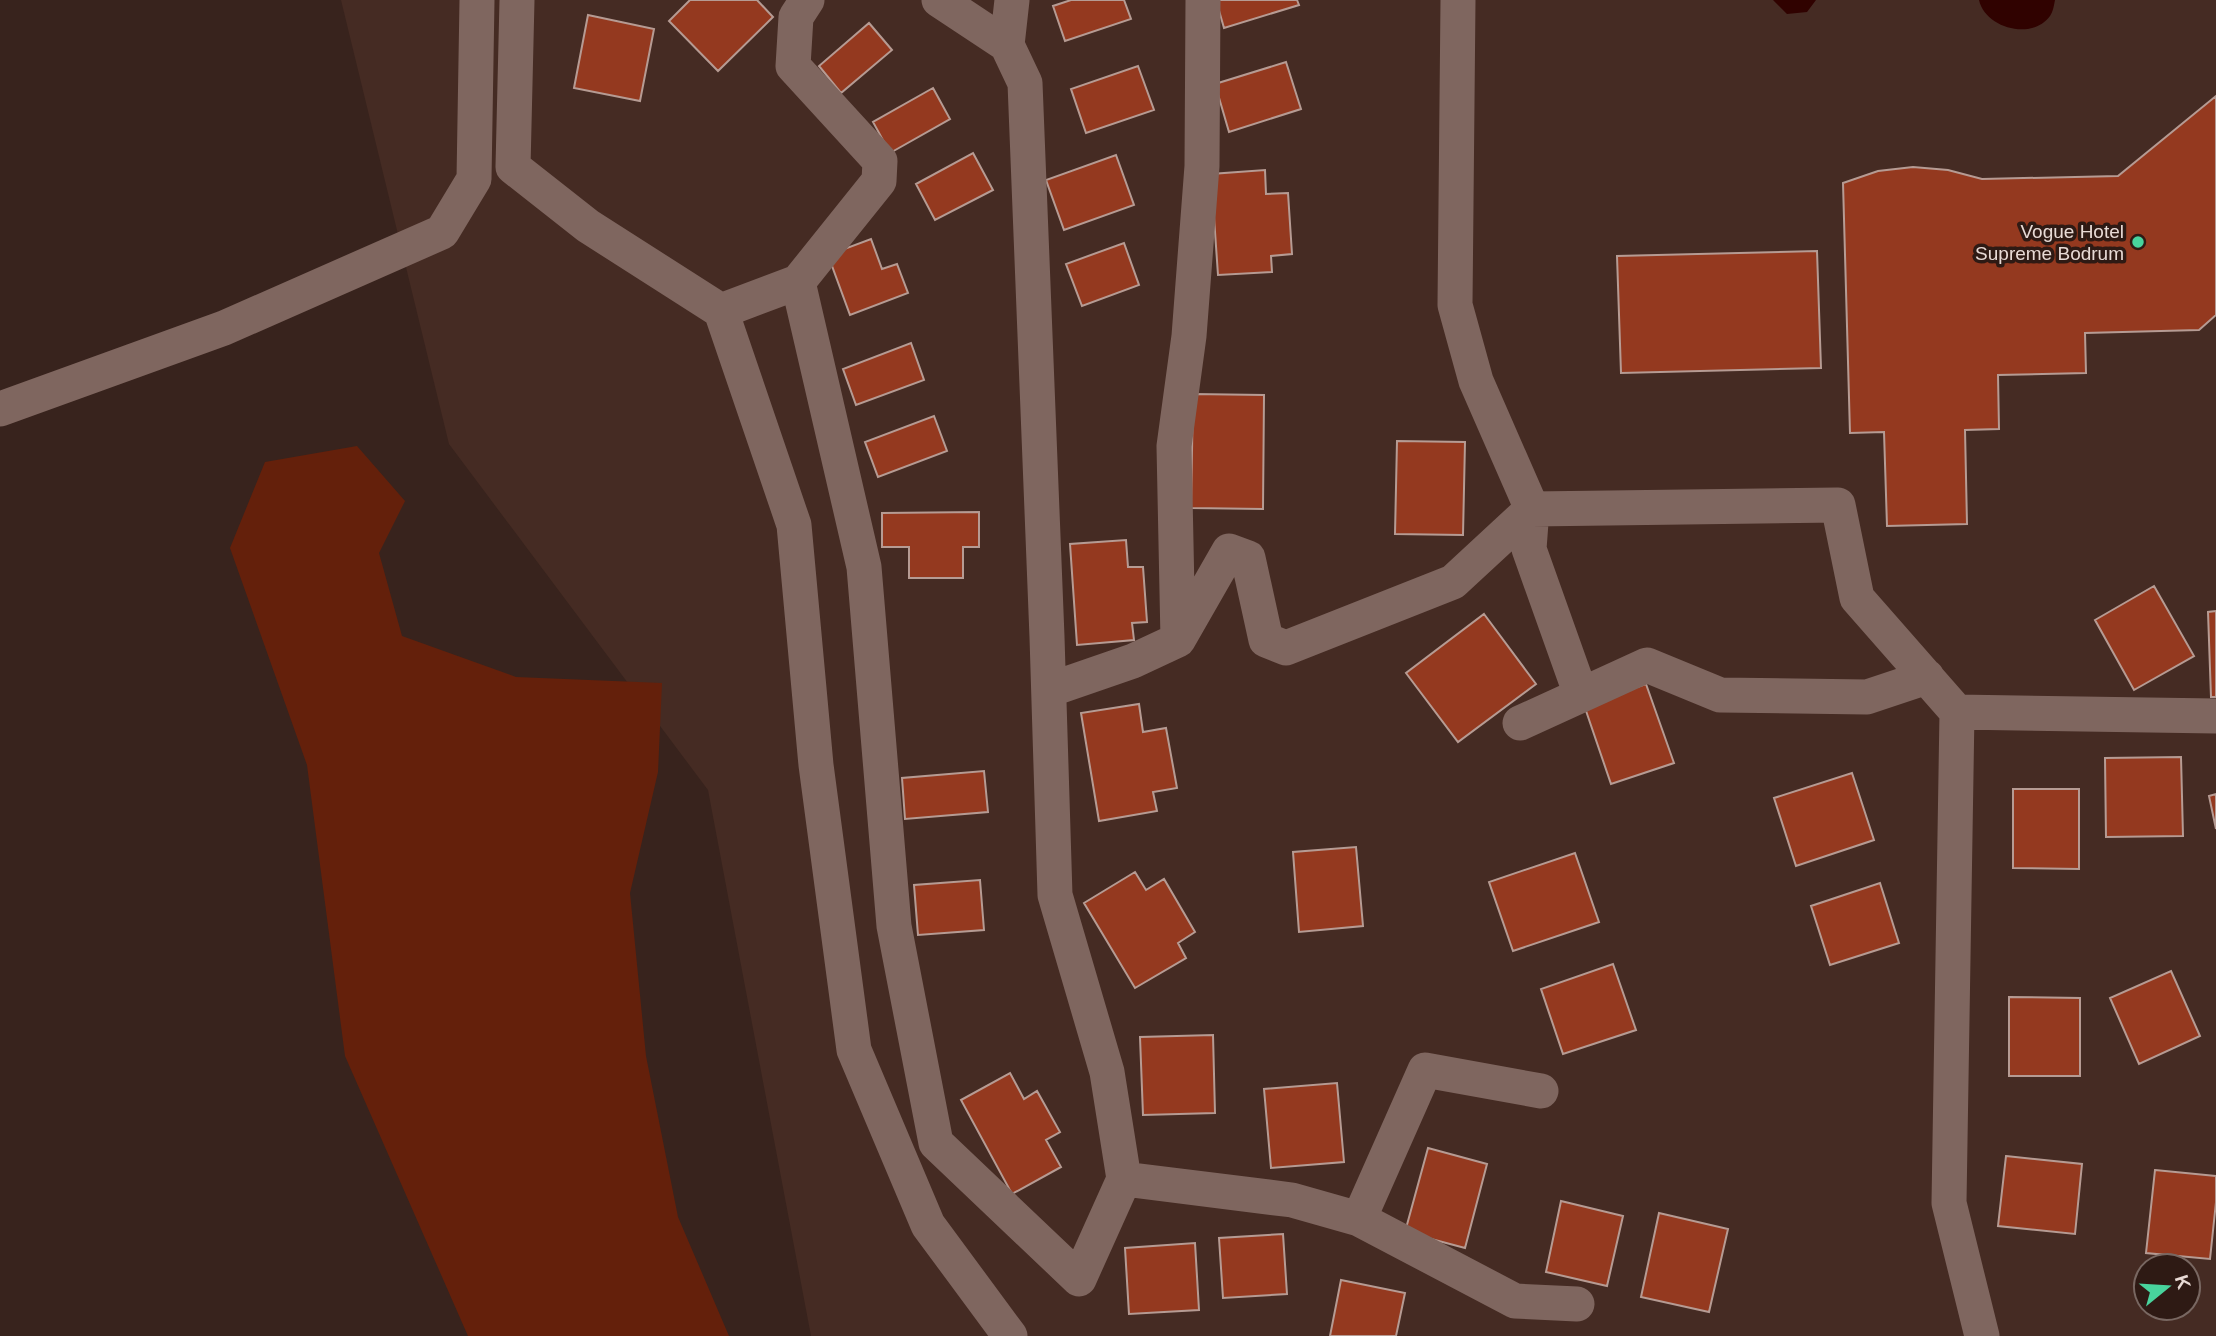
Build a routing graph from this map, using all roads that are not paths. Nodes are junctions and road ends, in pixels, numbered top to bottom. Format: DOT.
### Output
graph roads {
  1 [pos="477,0"];
  2 [pos="517,0"];
  3 [pos="807,0"];
  4 [pos="939,0"];
  5 [pos="1012,0"];
  6 [pos="1203,0"];
  7 [pos="1458,0"];
  8 [pos="1007,45"];
  9 [pos="798,282"];
  10 [pos="721,311"];
  11 [pos="0,409"];
  12 [pos="1532,509"];
  13 [pos="1178,640"];
  14 [pos="1927,677"];
  15 [pos="1049,690"];
  16 [pos="1581,695"];
  17 [pos="1957,712"];
  18 [pos="2216,716"];
  19 [pos="1520,723"];
  20 [pos="1541,1091"];
  21 [pos="1124,1179"];
  22 [pos="1359,1219"];
  23 [pos="1577,1304"];
  24 [pos="1010,1336"];
  25 [pos="1982,1336"];
  1 -- 11 [label="street"];
  2 -- 10 [label="street"];
  3 -- 9 [label="street"];
  4 -- 8 [label="street"];
  5 -- 8 [label="street"];
  6 -- 13 [label="street"];
  7 -- 12 [label="street"];
  8 -- 15 [label="street"];
  9 -- 10 [label="street"];
  9 -- 21 [label="street"];
  10 -- 24 [label="street"];
  12 -- 13 [label="street"];
  12 -- 14 [label="street"];
  12 -- 16 [label="street"];
  13 -- 15 [label="street"];
  14 -- 16 [label="street"];
  14 -- 17 [label="street"];
  15 -- 21 [label="street"];
  16 -- 19 [label="street"];
  17 -- 18 [label="street"];
  17 -- 25 [label="street"];
  20 -- 22 [label="street"];
  21 -- 22 [label="street"];
  22 -- 23 [label="street"];
}
